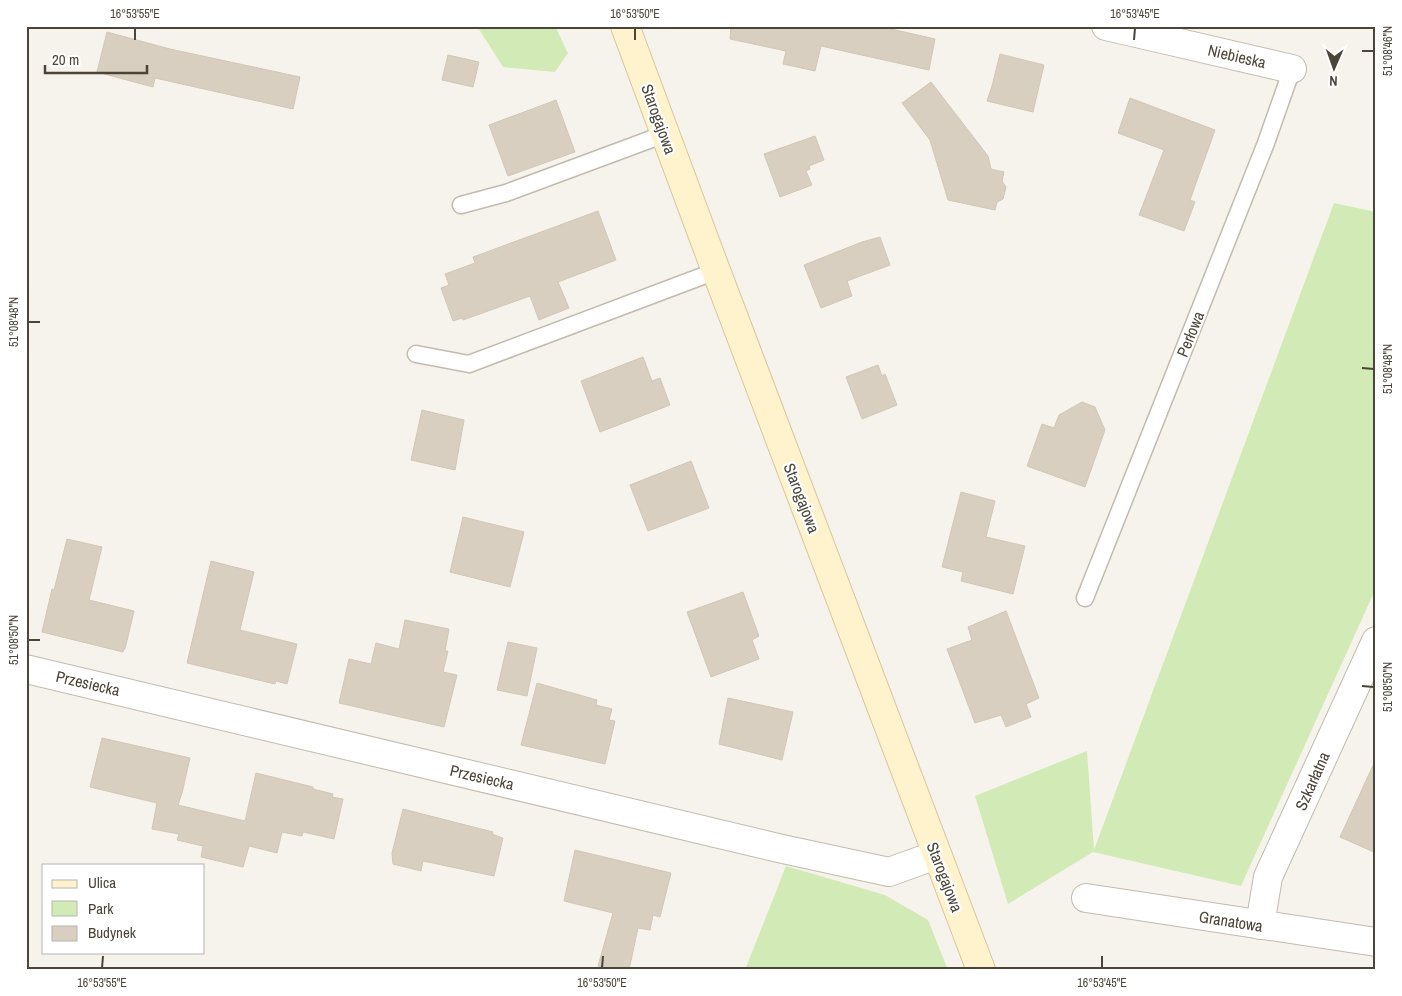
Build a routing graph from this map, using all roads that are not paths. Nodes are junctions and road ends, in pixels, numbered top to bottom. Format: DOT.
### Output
graph roads {
  1 [pos="625,26"];
  2 [pos="1106,26"];
  3 [pos="1292,69"];
  4 [pos="665,134"];
  5 [pos="461,205"];
  6 [pos="716,271"];
  7 [pos="416,354"];
  8 [pos="1085,598"];
  9 [pos="1376,641"];
  10 [pos="26,668"];
  11 [pos="938,857"];
  12 [pos="1086,898"];
  13 [pos="1260,925"];
  14 [pos="1376,942"];
  15 [pos="981,970"];
  1 -- 4 [label="street, Starogajowa"];
  2 -- 3 [label="street, Niebieska"];
  3 -- 8 [label="lane, Perłowa"];
  4 -- 5 [label="lane"];
  4 -- 6 [label="street, Starogajowa"];
  6 -- 7 [label="lane"];
  6 -- 11 [label="street, Starogajowa"];
  9 -- 13 [label="street, Szkarłatna"];
  10 -- 11 [label="street, Przesiecka"];
  11 -- 15 [label="street, Starogajowa"];
  12 -- 13 [label="street, Granatowa"];
  13 -- 14 [label="street, Granatowa"];
}
